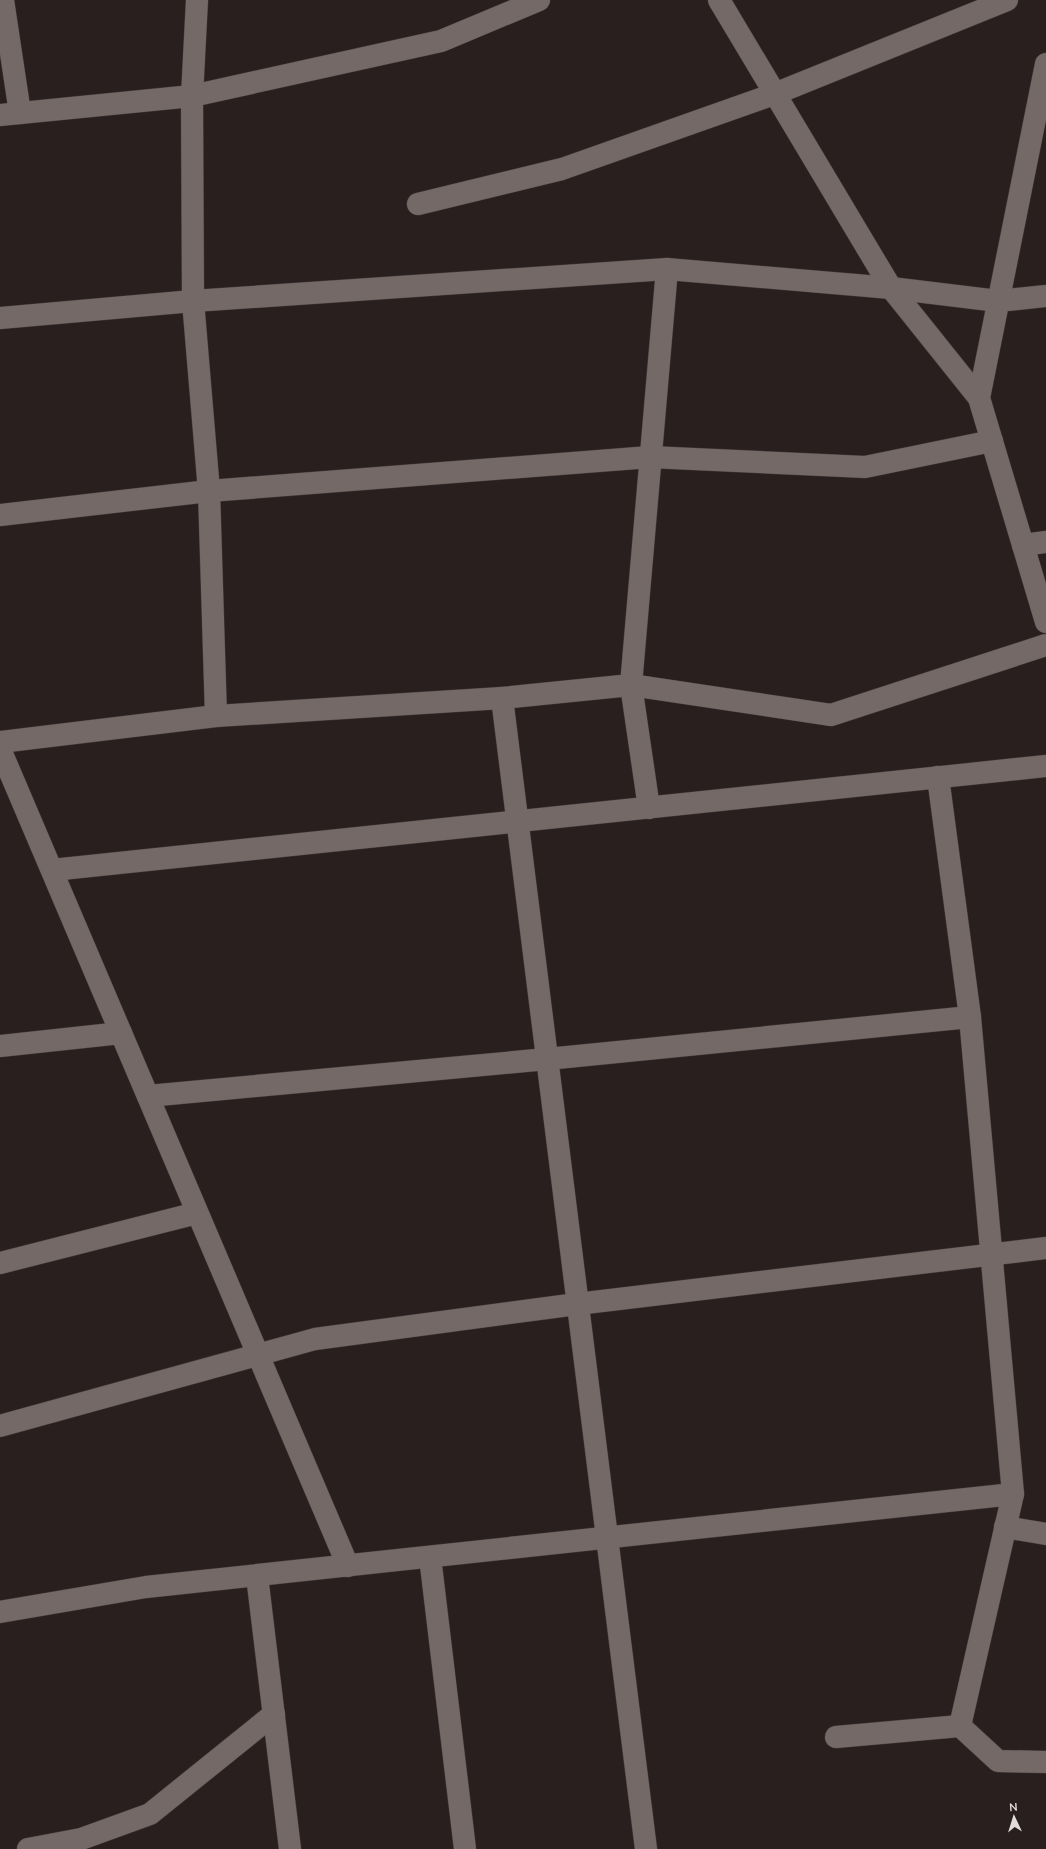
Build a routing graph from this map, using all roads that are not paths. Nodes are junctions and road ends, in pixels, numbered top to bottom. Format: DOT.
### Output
graph roads {
  1 [pos="3,0"];
  2 [pos="197,0"];
  3 [pos="539,0"];
  4 [pos="720,0"];
  5 [pos="1007,0"];
  6 [pos="1046,64"];
  7 [pos="777,93"];
  8 [pos="192,96"];
  9 [pos="10,114"];
  10 [pos="418,204"];
  11 [pos="667,269"];
  12 [pos="891,288"];
  13 [pos="1046,296"];
  14 [pos="193,301"];
  15 [pos="998,301"];
  16 [pos="0,318"];
  17 [pos="979,398"];
  18 [pos="992,441"];
  19 [pos="650,457"];
  20 [pos="208,491"];
  21 [pos="0,515"];
  22 [pos="1046,542"];
  23 [pos="1023,545"];
  24 [pos="1046,622"];
  25 [pos="1046,645"];
  26 [pos="631,686"];
  27 [pos="502,698"];
  28 [pos="216,716"];
  29 [pos="0,742"];
  30 [pos="0,749"];
  31 [pos="1046,766"];
  32 [pos="938,777"];
  33 [pos="648,808"];
  34 [pos="517,822"];
  35 [pos="52,870"];
  36 [pos="970,1017"];
  37 [pos="121,1033"];
  38 [pos="0,1046"];
  39 [pos="547,1059"];
  40 [pos="148,1096"];
  41 [pos="197,1213"];
  42 [pos="1046,1248"];
  43 [pos="991,1254"];
  44 [pos="0,1263"];
  45 [pos="577,1304"];
  46 [pos="257,1354"];
  47 [pos="0,1426"];
  48 [pos="1012,1494"];
  49 [pos="1005,1527"];
  50 [pos="1046,1534"];
  51 [pos="606,1538"];
  52 [pos="430,1557"];
  53 [pos="348,1566"];
  54 [pos="257,1576"];
  55 [pos="0,1612"];
  56 [pos="274,1714"];
  57 [pos="960,1726"];
  58 [pos="836,1736"];
  59 [pos="1046,1762"];
  60 [pos="28,1849"];
  61 [pos="290,1849"];
  62 [pos="465,1849"];
  63 [pos="646,1849"];
  1 -- 9 [label="street"];
  2 -- 8 [label="street"];
  3 -- 8 [label="street"];
  4 -- 7 [label="street"];
  5 -- 7 [label="street"];
  6 -- 15 [label="street"];
  7 -- 10 [label="street"];
  7 -- 12 [label="street"];
  8 -- 9 [label="street"];
  8 -- 14 [label="street"];
  11 -- 12 [label="street"];
  11 -- 14 [label="street"];
  11 -- 19 [label="street"];
  12 -- 15 [label="street"];
  12 -- 17 [label="street"];
  13 -- 15 [label="street"];
  14 -- 16 [label="street"];
  14 -- 20 [label="street"];
  15 -- 17 [label="street"];
  17 -- 18 [label="street"];
  18 -- 19 [label="street"];
  18 -- 23 [label="street"];
  19 -- 20 [label="street"];
  19 -- 26 [label="street"];
  20 -- 21 [label="street"];
  20 -- 28 [label="street"];
  22 -- 23 [label="street"];
  23 -- 24 [label="street"];
  25 -- 26 [label="street"];
  26 -- 27 [label="street"];
  26 -- 33 [label="street"];
  27 -- 28 [label="street"];
  27 -- 34 [label="street"];
  28 -- 29 [label="street"];
  30 -- 35 [label="street"];
  31 -- 32 [label="street"];
  32 -- 33 [label="street"];
  32 -- 36 [label="street"];
  33 -- 34 [label="street"];
  34 -- 35 [label="street"];
  34 -- 39 [label="street"];
  35 -- 37 [label="street"];
  36 -- 39 [label="street"];
  36 -- 43 [label="street"];
  37 -- 38 [label="street"];
  37 -- 40 [label="street"];
  39 -- 40 [label="street"];
  39 -- 45 [label="street"];
  40 -- 41 [label="street"];
  41 -- 44 [label="street"];
  41 -- 46 [label="street"];
  42 -- 43 [label="street"];
  43 -- 45 [label="street"];
  43 -- 48 [label="street"];
  45 -- 46 [label="street"];
  45 -- 51 [label="street"];
  46 -- 47 [label="street"];
  46 -- 53 [label="street"];
  48 -- 49 [label="street"];
  48 -- 51 [label="street"];
  49 -- 50 [label="street"];
  49 -- 57 [label="street"];
  51 -- 52 [label="street"];
  51 -- 63 [label="street"];
  52 -- 53 [label="street"];
  52 -- 62 [label="street"];
  53 -- 54 [label="street"];
  54 -- 55 [label="street"];
  54 -- 56 [label="street"];
  56 -- 60 [label="street"];
  56 -- 61 [label="street"];
  57 -- 58 [label="street"];
  57 -- 59 [label="street"];
}
